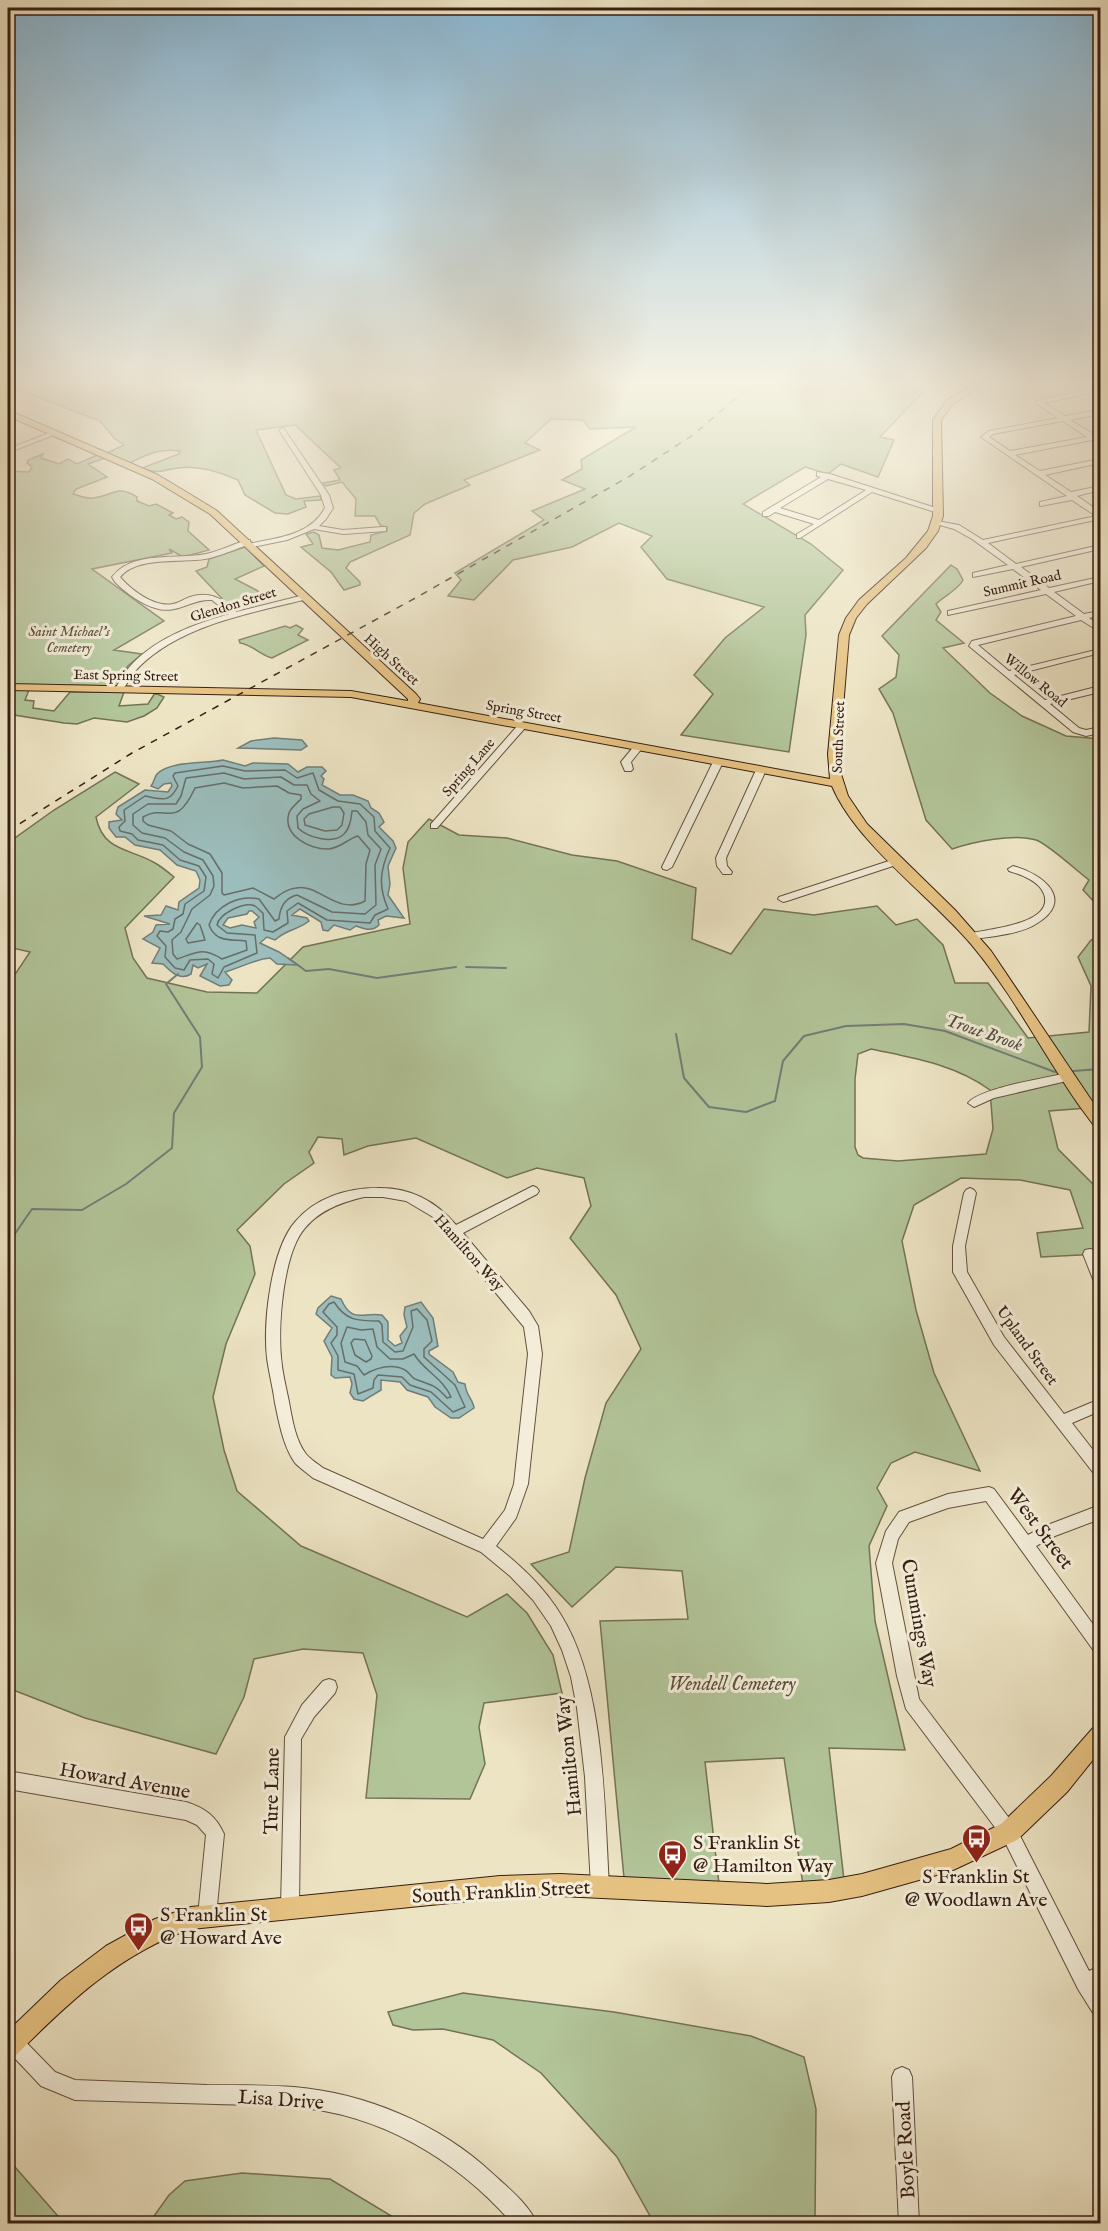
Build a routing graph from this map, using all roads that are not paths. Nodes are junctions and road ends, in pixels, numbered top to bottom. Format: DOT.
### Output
graph roads {
  1 [pos="179,490"];
  2 [pos="321,490"];
  3 [pos="801,490"];
  4 [pos="871,490"];
  5 [pos="938,490"];
  6 [pos="1063,490"];
  7 [pos="1093,490"];
  8 [pos="1072,496"];
  9 [pos="1043,504"];
  10 [pos="774,508"];
  11 [pos="938,510"];
  12 [pos="766,514"];
  13 [pos="1101,516"];
  14 [pos="820,523"];
  15 [pos="937,523"];
  16 [pos="313,527"];
  17 [pos="383,529"];
  18 [pos="800,536"];
  19 [pos="982,542"];
  20 [pos="249,544"];
  21 [pos="1101,547"];
  22 [pos="1014,566"];
  23 [pos="976,575"];
  24 [pos="1101,579"];
  25 [pos="1048,591"];
  26 [pos="304,597"];
  27 [pos="951,613"];
  28 [pos="1101,613"];
  29 [pos="235,616"];
  30 [pos="1083,617"];
  31 [pos="1101,630"];
  32 [pos="1101,651"];
  33 [pos="1007,674"];
  34 [pos="8,687"];
  35 [pos="119,689"];
  36 [pos="1101,689"];
  37 [pos="244,692"];
  38 [pos="1044,703"];
  39 [pos="412,705"];
  40 [pos="522,726"];
  41 [pos="1101,730"];
  42 [pos="638,747"];
  43 [pos="718,762"];
  44 [pos="628,769"];
  45 [pos="761,770"];
  46 [pos="837,781"];
  47 [pos="434,826"];
  48 [pos="898,861"];
  49 [pos="667,867"];
  50 [pos="1013,869"];
  51 [pos="727,872"];
  52 [pos="783,899"];
  53 [pos="972,936"];
  54 [pos="1067,1077"];
  55 [pos="974,1103"];
  56 [pos="1101,1123"];
  57 [pos="533,1191"];
  58 [pos="970,1193"];
  59 [pos="454,1232"];
  60 [pos="1090,1254"];
  61 [pos="1101,1280"];
  62 [pos="1101,1405"];
  63 [pos="1062,1421"];
  64 [pos="1101,1470"];
  65 [pos="989,1494"];
  66 [pos="1101,1512"];
  67 [pos="1026,1544"];
  68 [pos="486,1547"];
  69 [pos="1101,1646"];
  70 [pos="329,1687"];
  71 [pos="1101,1735"];
  72 [pos="8,1780"];
  73 [pos="1009,1832"];
  74 [pos="600,1886"];
  75 [pos="290,1907"];
  76 [pos="207,1916"];
  77 [pos="1093,1978"];
  78 [pos="1101,2006"];
  79 [pos="10,2045"];
  80 [pos="902,2077"];
  81 [pos="527,2223"];
  82 [pos="909,2223"];
  1 -- 20 [label="main road, High Street"];
  2 -- 16 [label="street"];
  3 -- 10 [label="street"];
  4 -- 11 [label="street"];
  4 -- 14 [label="street"];
  5 -- 11 [label="main road"];
  6 -- 8 [label="street"];
  7 -- 8 [label="street"];
  8 -- 9 [label="street"];
  8 -- 13 [label="street"];
  10 -- 12 [label="street"];
  10 -- 14 [label="street"];
  11 -- 15 [label="main road"];
  13 -- 19 [label="street"];
  14 -- 18 [label="street"];
  15 -- 19 [label="street"];
  15 -- 46 [label="main road, South Street"];
  16 -- 17 [label="street"];
  16 -- 20 [label="street"];
  19 -- 22 [label="street"];
  20 -- 26 [label="main road, High Street"];
  20 -- 29 [label="street"];
  21 -- 22 [label="street"];
  22 -- 23 [label="street"];
  22 -- 25 [label="street"];
  24 -- 25 [label="street, Summit Road"];
  25 -- 27 [label="street, Summit Road"];
  25 -- 30 [label="street"];
  26 -- 29 [label="street, Glendon Street"];
  26 -- 39 [label="main road, High Street"];
  28 -- 30 [label="street"];
  29 -- 35 [label="street, Glendon Street"];
  30 -- 31 [label="street"];
  30 -- 33 [label="street, Willow Road"];
  32 -- 33 [label="street"];
  33 -- 38 [label="street, Willow Road"];
  34 -- 35 [label="main road, East Spring Street"];
  35 -- 37 [label="main road, East Spring Street"];
  36 -- 38 [label="street"];
  37 -- 39 [label="main road, Spring Street"];
  38 -- 41 [label="street, Willow Road"];
  39 -- 40 [label="main road, Spring Street"];
  40 -- 42 [label="main road, Spring Street"];
  40 -- 47 [label="street, Spring Lane"];
  42 -- 43 [label="main road, Spring Street"];
  42 -- 44 [label="street"];
  43 -- 45 [label="main road, Spring Street"];
  43 -- 49 [label="street"];
  45 -- 46 [label="main road, Spring Street"];
  45 -- 51 [label="street"];
  46 -- 48 [label="main road, South Street"];
  48 -- 52 [label="street"];
  48 -- 53 [label="main road, South Street"];
  50 -- 53 [label="street"];
  53 -- 54 [label="main road, South Street"];
  54 -- 55 [label="street"];
  54 -- 56 [label="main road, South Street"];
  57 -- 59 [label="street"];
  58 -- 63 [label="street, Upland Street"];
  59 -- 68 [label="street, Hamilton Way"];
  59 -- 68 [label="street, Hamilton Way"];
  60 -- 61 [label="street"];
  62 -- 63 [label="street"];
  63 -- 64 [label="street, Upland Street"];
  65 -- 67 [label="street, West Street"];
  65 -- 73 [label="street, Cummings Way"];
  66 -- 67 [label="street"];
  67 -- 69 [label="street, West Street"];
  68 -- 74 [label="street, Hamilton Way"];
  70 -- 75 [label="street, Ture Lane"];
  71 -- 73 [label="main road, South Franklin Street"];
  72 -- 76 [label="street, Howard Avenue"];
  73 -- 74 [label="main road, South Franklin Street"];
  73 -- 77 [label="street"];
  74 -- 75 [label="main road, South Franklin Street"];
  75 -- 76 [label="main road, South Franklin Street"];
  76 -- 79 [label="main road, South Franklin Street"];
  77 -- 78 [label="street"];
  79 -- 81 [label="street, Lisa Drive"];
  80 -- 82 [label="street, Boyle Road"];
}
